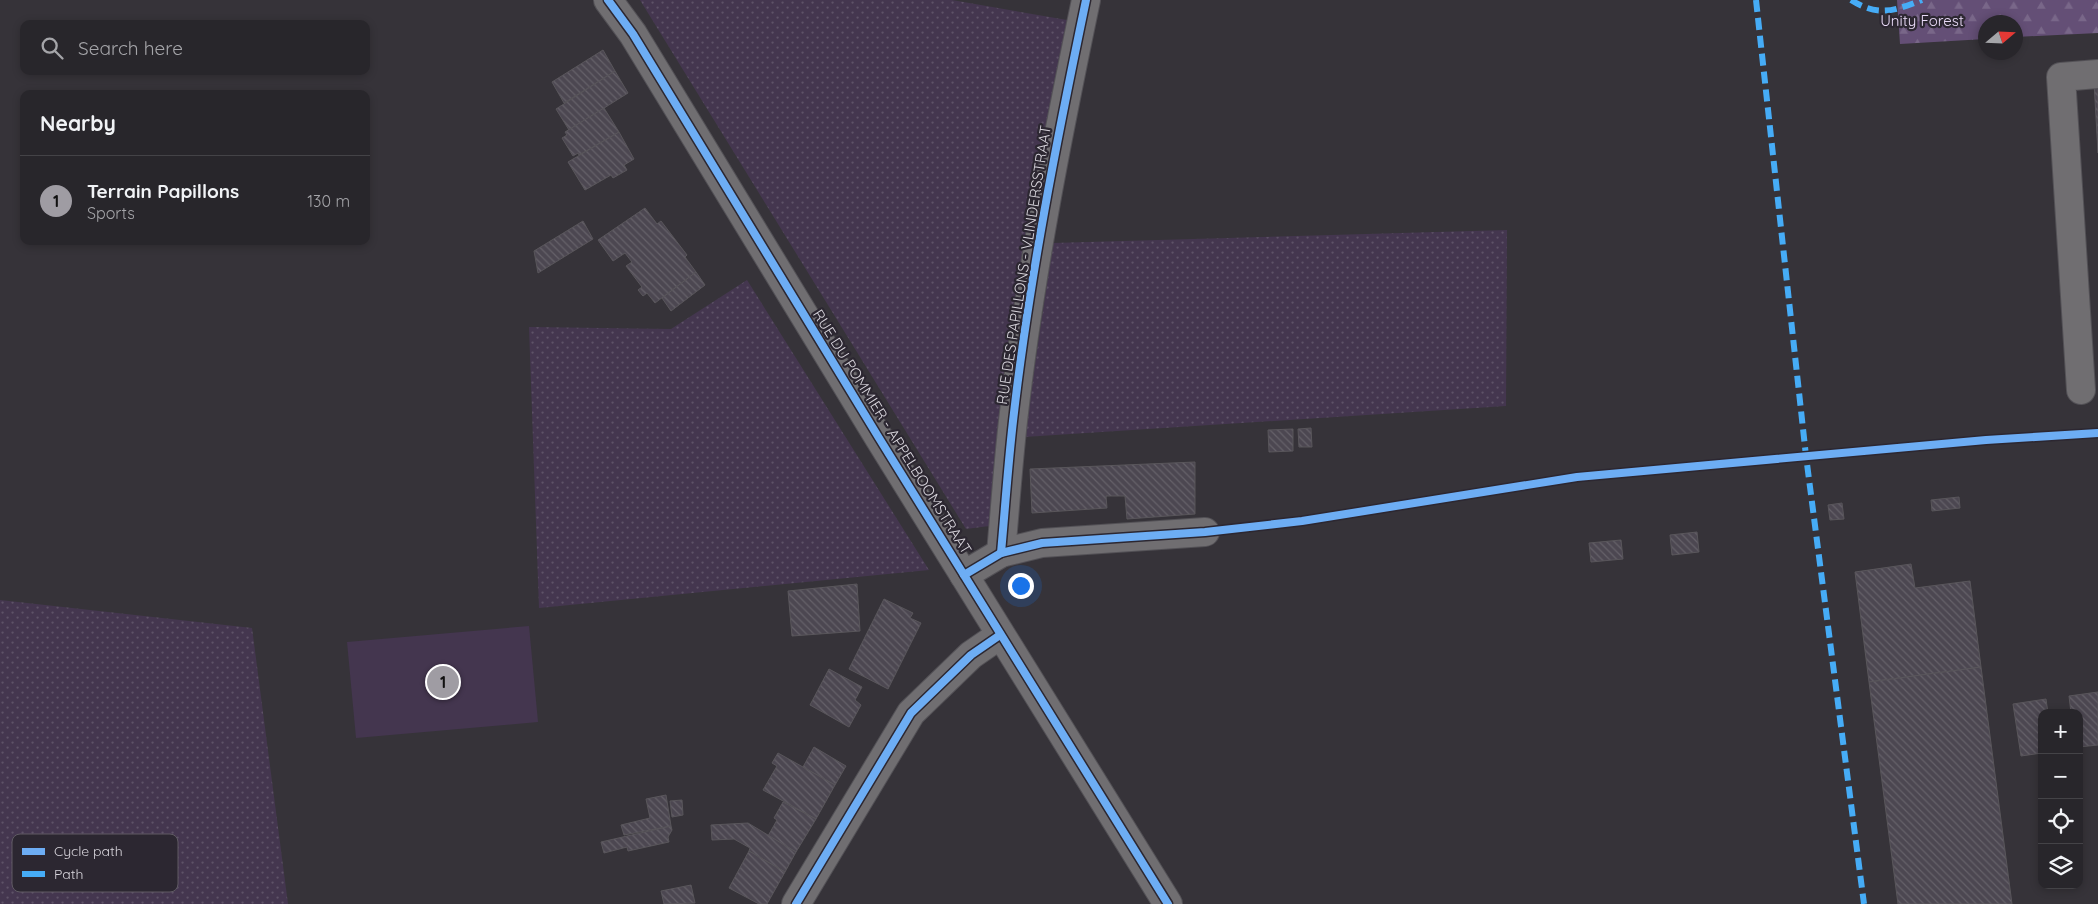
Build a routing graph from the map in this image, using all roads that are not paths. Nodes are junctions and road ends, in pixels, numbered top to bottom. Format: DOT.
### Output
graph roads {
  1 [pos="608,0"];
  2 [pos="1086,0"];
  3 [pos="2098,74"];
  4 [pos="2081,390"];
  5 [pos="1204,532"];
  6 [pos="1001,553"];
  7 [pos="964,575"];
  8 [pos="1000,636"];
  9 [pos="796,904"];
  10 [pos="1168,904"];
  1 -- 7 [label="street, RUE DU POMMIER - APPELBOOMSTRAAT"];
  2 -- 6 [label="street, RUE DES PAPILLONS - VLINDERSSTRAAT"];
  3 -- 4 [label="street"];
  5 -- 6 [label="street"];
  6 -- 7 [label="street"];
  7 -- 8 [label="street, RUE DU POMMIER - APPELBOOMSTRAAT"];
  8 -- 9 [label="street"];
  8 -- 10 [label="street, RUE DU POMMIER - APPELBOOMSTRAAT"];
}
